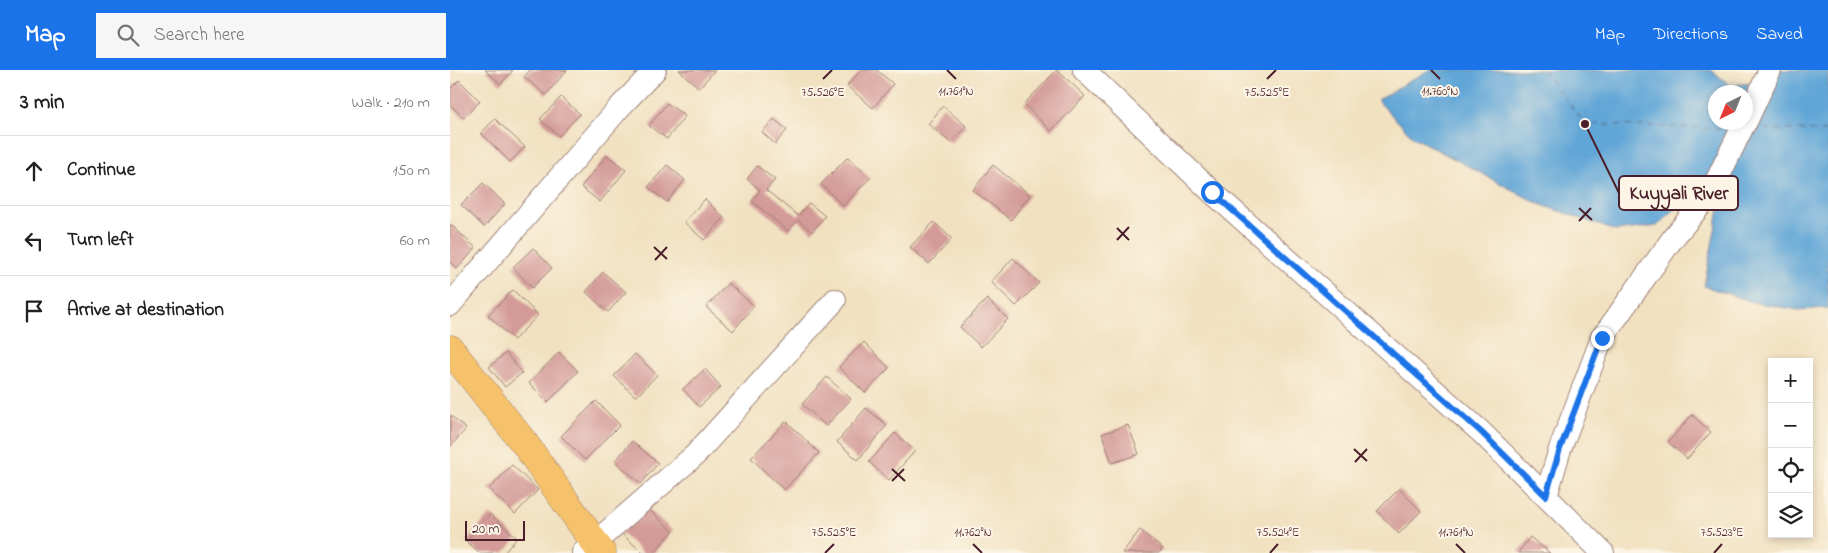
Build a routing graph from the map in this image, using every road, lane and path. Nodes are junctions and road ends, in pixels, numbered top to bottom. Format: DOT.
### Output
graph roads {
  1 [pos="655,70"];
  2 [pos="1084,70"];
  3 [pos="1770,72"];
  4 [pos="1753,106"];
  5 [pos="1741,130"];
  6 [pos="835,300"];
  7 [pos="450,305"];
  8 [pos="450,349"];
  9 [pos="1546,496"];
  10 [pos="593,550"];
  11 [pos="1603,553"];
  1 -- 7 [label="street"];
  2 -- 9 [label="street"];
  3 -- 4 [label="street"];
  5 -- 9 [label="street"];
  6 -- 10 [label="street"];
  8 -- 10 [label="main road"];
  9 -- 11 [label="street"];
}
